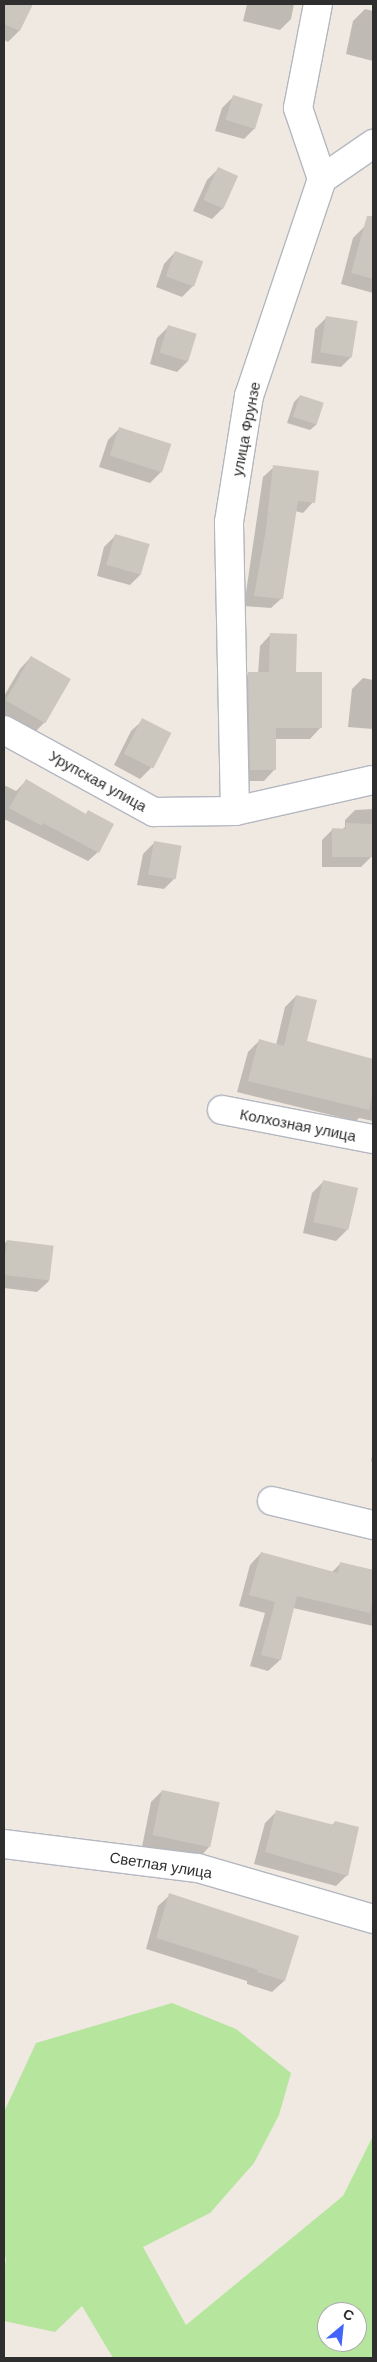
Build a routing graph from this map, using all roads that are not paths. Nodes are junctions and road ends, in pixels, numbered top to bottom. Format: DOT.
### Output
graph roads {
  1 [pos="318,4"];
  2 [pos="373,144"];
  3 [pos="322,179"];
  4 [pos="4,730"];
  5 [pos="373,780"];
  6 [pos="235,811"];
  7 [pos="222,1110"];
  8 [pos="373,1139"];
  9 [pos="272,1501"];
  10 [pos="373,1526"];
  11 [pos="4,1844"];
  12 [pos="373,1919"];
  1 -- 3 [label="street"];
  2 -- 3 [label="street"];
  3 -- 6 [label="street, улица Фрунзе"];
  4 -- 6 [label="street, Урупская улица"];
  5 -- 6 [label="street, Урупская улица"];
  7 -- 8 [label="street, Колхозная улица"];
  9 -- 10 [label="street"];
  11 -- 12 [label="street, Светлая улица"];
}
